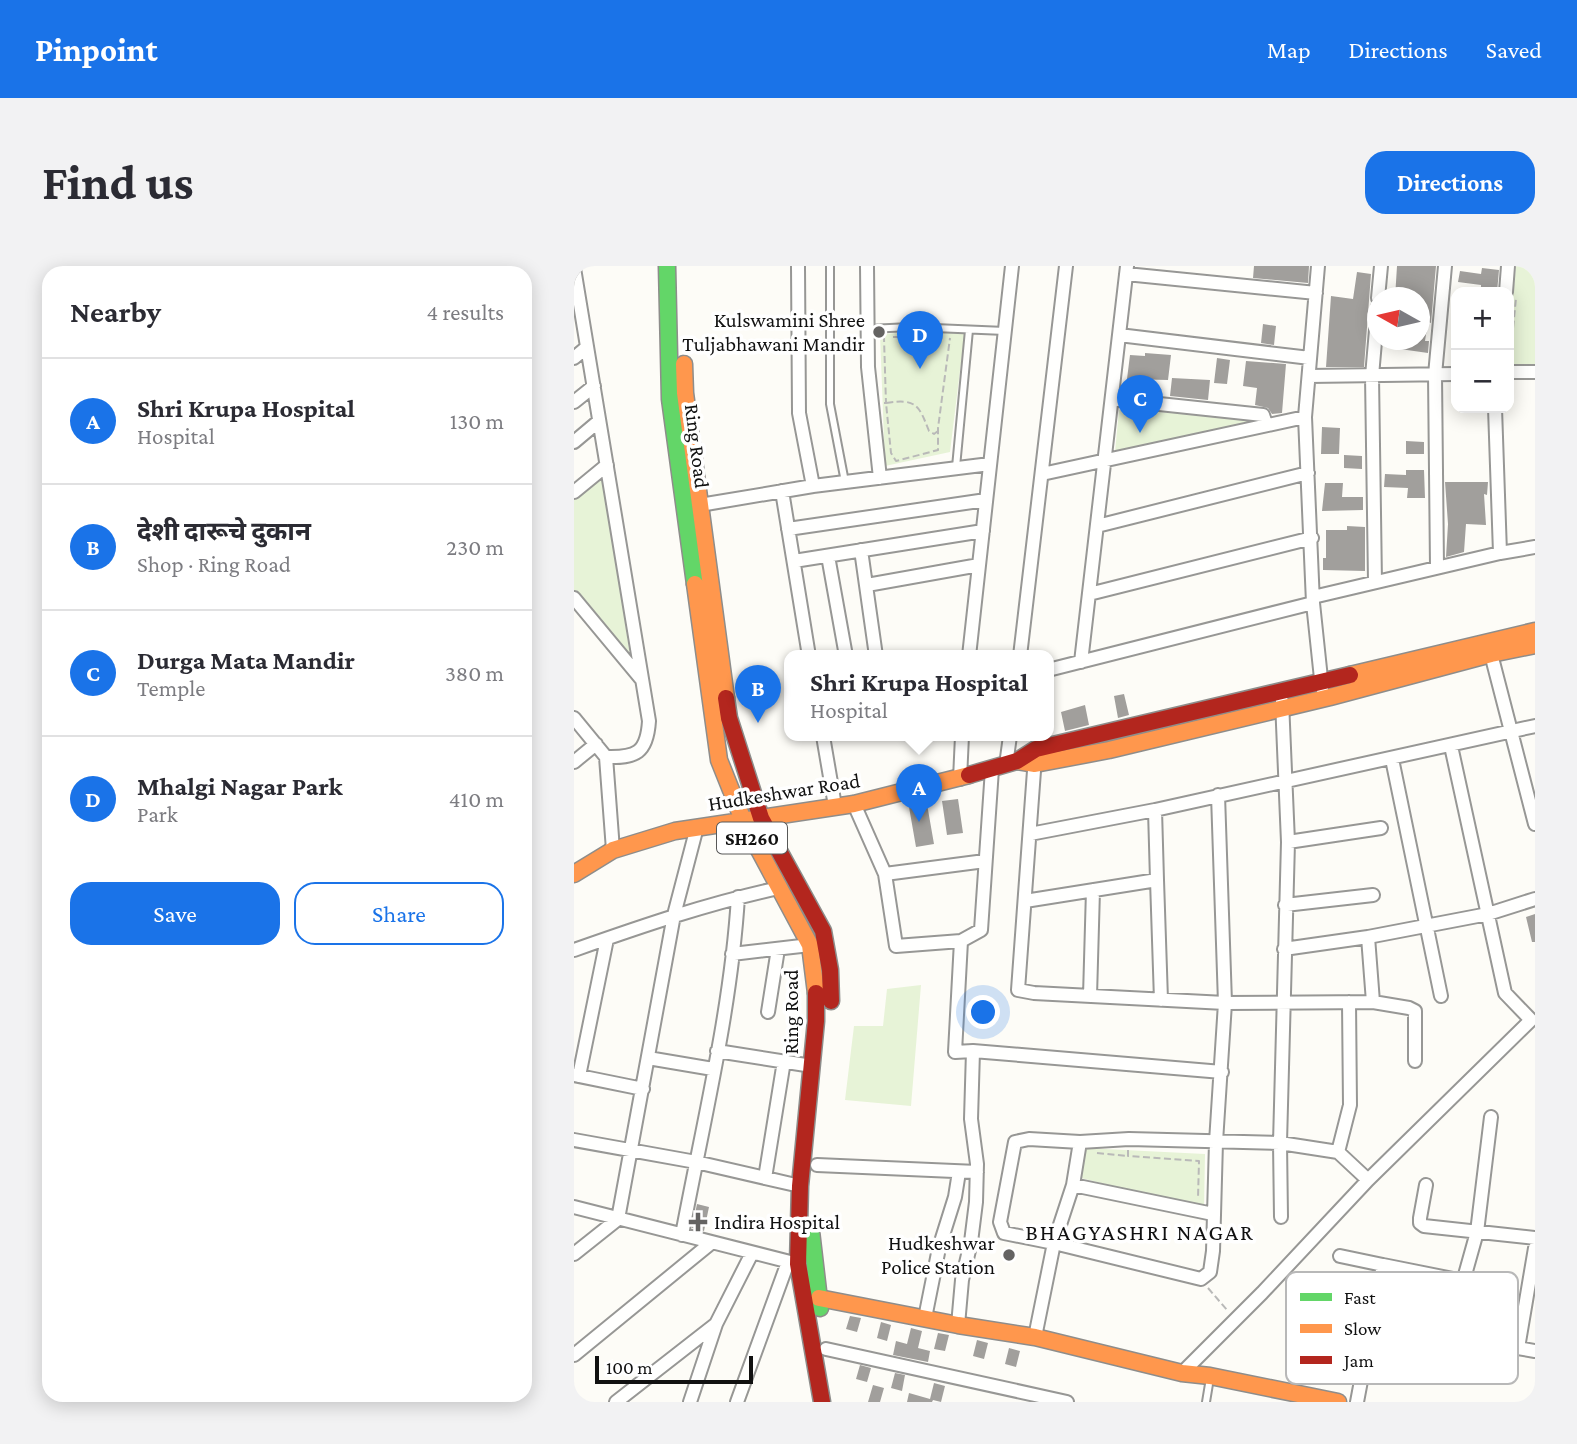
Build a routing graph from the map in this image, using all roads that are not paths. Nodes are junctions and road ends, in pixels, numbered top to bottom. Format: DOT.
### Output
graph roads {
  1 [pos="667,266"];
  2 [pos="681,266"];
  3 [pos="798,266"];
  4 [pos="830,266"];
  5 [pos="867,266"];
  6 [pos="1012,266"];
  7 [pos="1066,266"];
  8 [pos="1318,266"];
  9 [pos="1381,266"];
  10 [pos="1445,266"];
  11 [pos="1508,266"];
  12 [pos="574,269"];
  13 [pos="1127,270"];
  14 [pos="1379,287"];
  15 [pos="1506,287"];
  16 [pos="1316,293"];
  17 [pos="578,314"];
  18 [pos="868,329"];
  19 [pos="970,330"];
  20 [pos="1004,331"];
  21 [pos="1119,335"];
  22 [pos="587,347"];
  23 [pos="1374,350"];
  24 [pos="574,358"];
  25 [pos="1310,358"];
  26 [pos="1514,369"];
  27 [pos="1535,372"];
  28 [pos="1451,374"];
  29 [pos="1435,375"];
  30 [pos="1308,376"];
  31 [pos="1372,376"];
  32 [pos="594,386"];
  33 [pos="1112,399"];
  34 [pos="574,402"];
  35 [pos="1495,413"];
  36 [pos="1305,417"];
  37 [pos="600,421"];
  38 [pos="1266,424"];
  39 [pos="574,442"];
  40 [pos="1105,462"];
  41 [pos="990,464"];
  42 [pos="607,465"];
  43 [pos="956,469"];
  44 [pos="1308,473"];
  45 [pos="1042,474"];
  46 [pos="880,478"];
  47 [pos="845,482"];
  48 [pos="813,486"];
  49 [pos="782,491"];
  50 [pos="574,492"];
  51 [pos="986,500"];
  52 [pos="700,505"];
  53 [pos="1097,526"];
  54 [pos="788,529"];
  55 [pos="982,531"];
  56 [pos="1312,538"];
  57 [pos="1535,547"];
  58 [pos="861,550"];
  59 [pos="1500,552"];
  60 [pos="828,556"];
  61 [pos="794,561"];
  62 [pos="979,565"];
  63 [pos="1437,567"];
  64 [pos="1375,582"];
  65 [pos="867,585"];
  66 [pos="1089,594"];
  67 [pos="1313,600"];
  68 [pos="576,606"];
  69 [pos="1535,631"];
  70 [pos="1535,645"];
  71 [pos="808,650"];
  72 [pos="845,650"];
  73 [pos="875,650"];
  74 [pos="970,650"];
  75 [pos="1021,650"];
  76 [pos="1491,654"];
  77 [pos="1080,662"];
  78 [pos="1054,668"];
  79 [pos="642,680"];
  80 [pos="1322,690"];
  81 [pos="1282,700"];
  82 [pos="575,719"];
  83 [pos="1535,726"];
  84 [pos="1512,732"];
  85 [pos="825,741"];
  86 [pos="962,741"];
  87 [pos="1009,741"];
  88 [pos="596,744"];
  89 [pos="1451,746"];
  90 [pos="606,757"];
  91 [pos="1035,757"];
  92 [pos="1392,759"];
  93 [pos="574,762"];
  94 [pos="1005,765"];
  95 [pos="960,779"];
  96 [pos="1286,781"];
  97 [pos="1218,795"];
  98 [pos="854,804"];
  99 [pos="835,806"];
  100 [pos="1155,810"];
  101 [pos="761,818"];
  102 [pos="743,821"];
  103 [pos="1535,824"];
  104 [pos="697,827"];
  105 [pos="1381,828"];
  106 [pos="1030,834"];
  107 [pos="1288,842"];
  108 [pos="613,850"];
  109 [pos="985,861"];
  110 [pos="574,874"];
  111 [pos="885,874"];
  112 [pos="1157,880"];
  113 [pos="779,888"];
  114 [pos="1093,890"];
  115 [pos="1373,895"];
  116 [pos="738,897"];
  117 [pos="1535,899"];
  118 [pos="1025,901"];
  119 [pos="1285,905"];
  120 [pos="1488,914"];
  121 [pos="674,915"];
  122 [pos="1426,925"];
  123 [pos="1368,937"];
  124 [pos="607,939"];
  125 [pos="961,942"];
  126 [pos="810,946"];
  127 [pos="778,949"];
  128 [pos="1284,949"];
  129 [pos="574,950"];
  130 [pos="732,954"];
  131 [pos="1090,996"];
  132 [pos="1441,996"];
  133 [pos="1161,1000"];
  134 [pos="1349,1002"];
  135 [pos="1373,1002"];
  136 [pos="1224,1003"];
  137 [pos="1283,1003"];
  138 [pos="768,1012"];
  139 [pos="717,1051"];
  140 [pos="973,1051"];
  141 [pos="648,1058"];
  142 [pos="1415,1061"];
  143 [pos="784,1062"];
  144 [pos="811,1066"];
  145 [pos="713,1069"];
  146 [pos="1222,1072"];
  147 [pos="577,1075"];
  148 [pos="643,1089"];
  149 [pos="1490,1117"];
  150 [pos="574,1140"];
  151 [pos="1216,1142"];
  152 [pos="1280,1143"];
  153 [pos="1084,1147"];
  154 [pos="632,1150"];
  155 [pos="1338,1152"];
  156 [pos="696,1162"];
  157 [pos="817,1165"];
  158 [pos="959,1172"];
  159 [pos="977,1172"];
  160 [pos="765,1178"];
  161 [pos="1368,1180"];
  162 [pos="1073,1185"];
  163 [pos="1426,1185"];
  164 [pos="800,1186"];
  165 [pos="574,1207"];
  166 [pos="1213,1214"];
  167 [pos="1281,1217"];
  168 [pos="618,1219"];
  169 [pos="1476,1232"];
  170 [pos="682,1235"];
  171 [pos="1535,1238"];
  172 [pos="711,1243"];
  173 [pos="1054,1243"];
  174 [pos="1535,1248"];
  175 [pos="752,1253"];
  176 [pos="574,1254"];
  177 [pos="1340,1256"];
  178 [pos="792,1263"];
  179 [pos="1383,1265"];
  180 [pos="1382,1272"];
  181 [pos="1416,1272"];
  182 [pos="1466,1272"];
  183 [pos="819,1298"];
  184 [pos="925,1318"];
  185 [pos="716,1324"];
  186 [pos="958,1325"];
  187 [pos="1035,1336"];
  188 [pos="1518,1342"];
  189 [pos="826,1349"];
  190 [pos="574,1355"];
  191 [pos="1182,1373"];
  192 [pos="1210,1376"];
  193 [pos="1361,1384"];
  194 [pos="616,1402"];
  195 [pos="690,1402"];
  196 [pos="737,1402"];
  197 [pos="822,1402"];
  198 [pos="838,1402"];
  199 [pos="1067,1402"];
  200 [pos="1206,1402"];
  201 [pos="1338,1402"];
  202 [pos="1357,1402"];
  1 -- 102 [label="main road, Ring Road / SH260"];
  2 -- 52 [label="main road, Ring Road / SH260"];
  3 -- 48 [label="street"];
  4 -- 47 [label="lane"];
  5 -- 18 [label="street"];
  6 -- 20 [label="street"];
  7 -- 45 [label="street"];
  8 -- 16 [label="street"];
  9 -- 14 [label="street"];
  10 -- 29 [label="street"];
  11 -- 15 [label="street"];
  12 -- 17 [label="street"];
  13 -- 16 [label="street"];
  13 -- 21 [label="street"];
  16 -- 25 [label="street"];
  17 -- 22 [label="street"];
  18 -- 19 [label="lane"];
  18 -- 46 [label="street"];
  19 -- 20 [label="lane"];
  19 -- 43 [label="lane"];
  20 -- 41 [label="street"];
  21 -- 25 [label="street"];
  21 -- 33 [label="street"];
  22 -- 24 [label="street"];
  22 -- 32 [label="street"];
  23 -- 31 [label="street"];
  25 -- 30 [label="street"];
  26 -- 27 [label="street"];
  28 -- 29 [label="street"];
  29 -- 31 [label="street"];
  29 -- 63 [label="street"];
  30 -- 31 [label="street"];
  30 -- 36 [label="street"];
  31 -- 64 [label="street"];
  32 -- 34 [label="street"];
  32 -- 37 [label="street"];
  33 -- 38 [label="street"];
  33 -- 40 [label="street"];
  35 -- 59 [label="street"];
  36 -- 38 [label="street"];
  36 -- 44 [label="street"];
  37 -- 39 [label="street"];
  37 -- 42 [label="street"];
  38 -- 40 [label="street"];
  40 -- 45 [label="street"];
  40 -- 53 [label="street"];
  41 -- 43 [label="street"];
  41 -- 51 [label="street"];
  42 -- 50 [label="street"];
  42 -- 79 [label="street"];
  43 -- 46 [label="street"];
  44 -- 53 [label="street"];
  44 -- 56 [label="street"];
  45 -- 75 [label="street"];
  46 -- 47 [label="street"];
  47 -- 48 [label="street"];
  48 -- 49 [label="street"];
  49 -- 52 [label="street"];
  49 -- 54 [label="street"];
  51 -- 54 [label="street"];
  51 -- 55 [label="street"];
  52 -- 101 [label="main road, Ring Road / SH260"];
  53 -- 66 [label="street"];
  54 -- 61 [label="street"];
  55 -- 58 [label="street"];
  55 -- 62 [label="street"];
  56 -- 66 [label="street"];
  56 -- 67 [label="street"];
  57 -- 59 [label="street"];
  58 -- 60 [label="street"];
  58 -- 65 [label="street"];
  59 -- 63 [label="street"];
  60 -- 61 [label="street"];
  60 -- 72 [label="street"];
  61 -- 71 [label="street"];
  62 -- 65 [label="street"];
  62 -- 74 [label="street"];
  63 -- 64 [label="street"];
  64 -- 67 [label="street"];
  65 -- 73 [label="street"];
  66 -- 77 [label="street"];
  67 -- 77 [label="street"];
  67 -- 80 [label="street"];
  68 -- 79 [label="street"];
  69 -- 80 [label="main road"];
  70 -- 76 [label="main road"];
  76 -- 80 [label="main road"];
  76 -- 84 [label="street"];
  77 -- 78 [label="street"];
  79 -- 90 [label="street"];
  80 -- 81 [label="main road"];
  81 -- 91 [label="main road"];
  81 -- 96 [label="street"];
  82 -- 88 [label="street"];
  83 -- 84 [label="street"];
  84 -- 89 [label="street"];
  84 -- 103 [label="street"];
  85 -- 99 [label="street"];
  86 -- 95 [label="street"];
  87 -- 94 [label="street"];
  88 -- 90 [label="street"];
  88 -- 93 [label="street"];
  89 -- 92 [label="street"];
  89 -- 120 [label="street"];
  90 -- 108 [label="street"];
  91 -- 94 [label="main road"];
  91 -- 106 [label="street"];
  92 -- 96 [label="street"];
  92 -- 122 [label="street"];
  94 -- 95 [label="main road, Hudkeshwar Road"];
  94 -- 109 [label="street"];
  95 -- 98 [label="main road, Hudkeshwar Road"];
  96 -- 97 [label="street"];
  96 -- 107 [label="street"];
  97 -- 100 [label="street"];
  97 -- 136 [label="street"];
  98 -- 99 [label="main road, Hudkeshwar Road"];
  98 -- 111 [label="street"];
  99 -- 101 [label="main road, Hudkeshwar Road"];
  100 -- 106 [label="street"];
  100 -- 112 [label="street"];
  101 -- 102 [label="main road, Hudkeshwar Road"];
  101 -- 157 [label="main road, Ring Road / SH260"];
  102 -- 104 [label="main road, Hudkeshwar Road"];
  102 -- 113 [label="main road, Ring Road / SH260"];
  104 -- 108 [label="main road, Hudkeshwar Road"];
  104 -- 121 [label="street"];
  105 -- 107 [label="street"];
  106 -- 118 [label="street"];
  107 -- 119 [label="street"];
  108 -- 110 [label="main road, Hudkeshwar Road"];
  109 -- 111 [label="street"];
  109 -- 125 [label="street"];
  111 -- 125 [label="street"];
  112 -- 114 [label="street"];
  112 -- 133 [label="street"];
  113 -- 116 [label="street"];
  113 -- 126 [label="main road, Ring Road / SH260"];
  114 -- 118 [label="street"];
  114 -- 131 [label="street"];
  115 -- 119 [label="street"];
  116 -- 121 [label="street"];
  116 -- 130 [label="street"];
  117 -- 120 [label="street"];
  118 -- 131 [label="street"];
  119 -- 128 [label="street"];
  120 -- 122 [label="street"];
  120 -- 161 [label="street"];
  121 -- 124 [label="street"];
  121 -- 141 [label="street"];
  122 -- 123 [label="street"];
  122 -- 132 [label="street"];
  123 -- 128 [label="street"];
  123 -- 135 [label="street"];
  124 -- 129 [label="street"];
  124 -- 147 [label="street"];
  125 -- 140 [label="street"];
  126 -- 127 [label="street"];
  126 -- 144 [label="main road, Ring Road / SH260"];
  127 -- 130 [label="street"];
  127 -- 138 [label="street"];
  128 -- 137 [label="street"];
  130 -- 139 [label="street"];
  131 -- 133 [label="street"];
  133 -- 136 [label="street"];
  134 -- 135 [label="street"];
  134 -- 137 [label="street"];
  134 -- 155 [label="street"];
  135 -- 142 [label="street"];
  136 -- 137 [label="street"];
  136 -- 146 [label="street"];
  137 -- 152 [label="street"];
  139 -- 143 [label="street"];
  139 -- 145 [label="street"];
  140 -- 146 [label="street"];
  140 -- 159 [label="street"];
  141 -- 145 [label="street"];
  141 -- 148 [label="street"];
  143 -- 144 [label="street"];
  143 -- 160 [label="street"];
  144 -- 164 [label="main road, Ring Road / SH260"];
  145 -- 156 [label="street"];
  146 -- 151 [label="street"];
  147 -- 148 [label="street"];
  148 -- 154 [label="street"];
  149 -- 169 [label="street"];
  150 -- 154 [label="street"];
  151 -- 152 [label="street"];
  151 -- 153 [label="street"];
  151 -- 166 [label="street"];
  152 -- 155 [label="street"];
  152 -- 167 [label="street"];
  153 -- 162 [label="street"];
  153 -- 173 [label="street"];
  154 -- 156 [label="street"];
  154 -- 168 [label="street"];
  155 -- 161 [label="street"];
  156 -- 160 [label="street"];
  156 -- 170 [label="street"];
  157 -- 158 [label="street"];
  157 -- 183 [label="main road, Ring Road / SH260"];
  158 -- 159 [label="street"];
  158 -- 184 [label="street"];
  159 -- 186 [label="street"];
  160 -- 164 [label="street"];
  161 -- 191 [label="street"];
  162 -- 166 [label="street"];
  162 -- 173 [label="street"];
  163 -- 169 [label="street"];
  164 -- 178 [label="main road, Ring Road / SH260"];
  165 -- 168 [label="street"];
  166 -- 173 [label="street"];
  168 -- 170 [label="street"];
  168 -- 176 [label="street"];
  169 -- 171 [label="street"];
  169 -- 182 [label="street"];
  170 -- 172 [label="street"];
  172 -- 175 [label="street"];
  172 -- 190 [label="street"];
  173 -- 187 [label="street"];
  174 -- 188 [label="street"];
  175 -- 178 [label="street"];
  175 -- 185 [label="street"];
  177 -- 179 [label="street"];
  178 -- 196 [label="street"];
  178 -- 197 [label="main road, Ring Road / SH260"];
  179 -- 180 [label="street"];
  179 -- 181 [label="street"];
  183 -- 184 [label="main road"];
  183 -- 189 [label="main road, Ring Road / SH260"];
  184 -- 186 [label="main road"];
  185 -- 194 [label="street"];
  185 -- 195 [label="street"];
  186 -- 187 [label="main road"];
  187 -- 191 [label="main road"];
  189 -- 198 [label="main road, Ring Road / SH260"];
  189 -- 199 [label="street"];
  191 -- 192 [label="main road"];
  192 -- 200 [label="lane"];
  192 -- 201 [label="main road"];
  193 -- 202 [label="street"];
}
